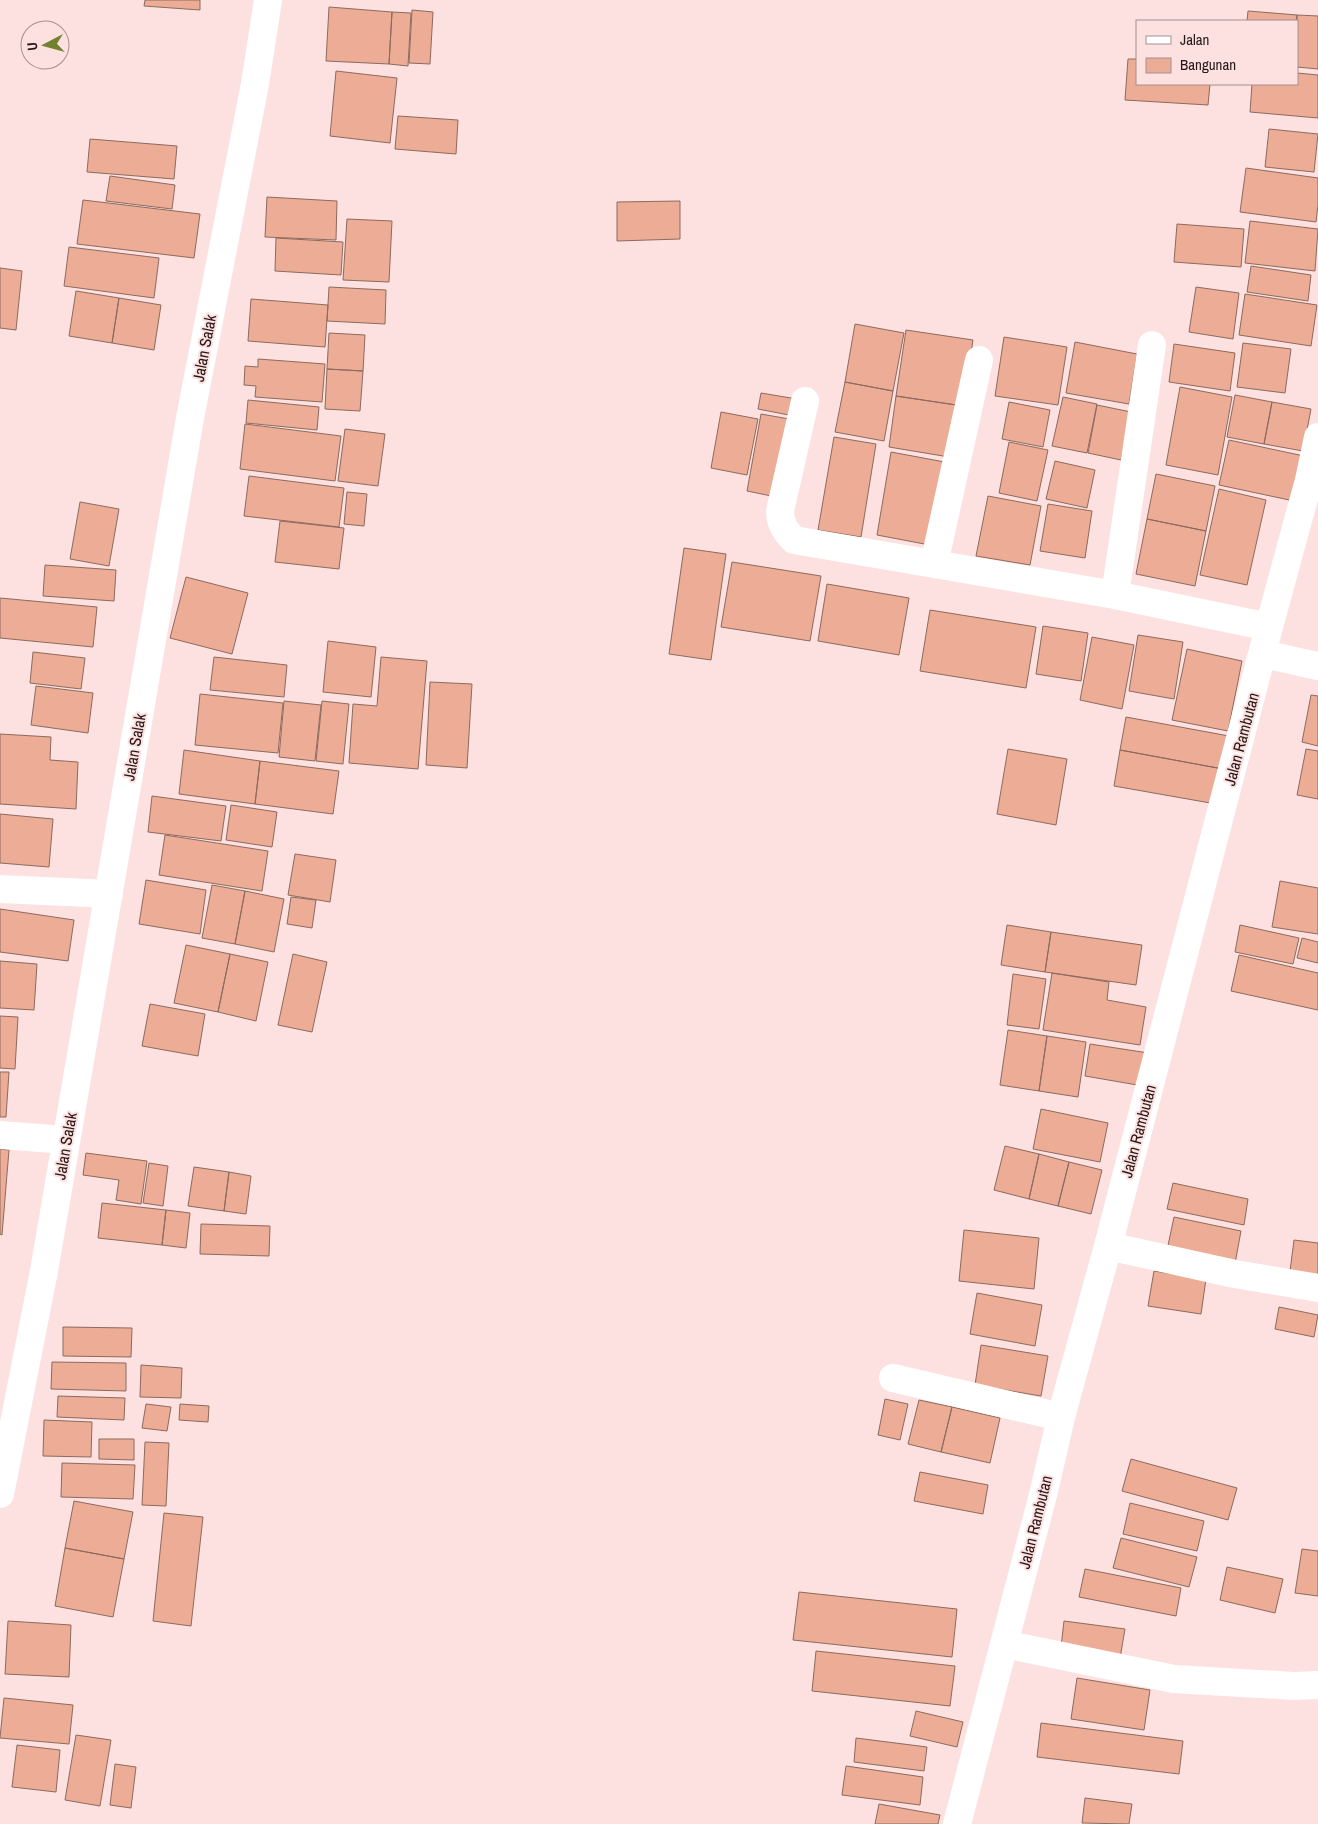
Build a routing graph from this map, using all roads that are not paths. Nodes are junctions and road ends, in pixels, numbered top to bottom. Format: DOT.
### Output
graph roads {
  1 [pos="268,0"];
  2 [pos="1152,345"];
  3 [pos="980,360"];
  4 [pos="804,401"];
  5 [pos="1318,437"];
  6 [pos="934,564"];
  7 [pos="1115,595"];
  8 [pos="1270,627"];
  9 [pos="1264,654"];
  10 [pos="1318,666"];
  11 [pos="0,889"];
  12 [pos="108,894"];
  13 [pos="0,1135"];
  14 [pos="66,1140"];
  15 [pos="1108,1246"];
  16 [pos="1318,1288"];
  17 [pos="893,1378"];
  18 [pos="1061,1417"];
  19 [pos="0,1494"];
  20 [pos="1004,1644"];
  21 [pos="1318,1685"];
  22 [pos="957,1824"];
  1 -- 12 [label="street, Jalan Salak"];
  2 -- 7 [label="street"];
  3 -- 6 [label="street"];
  4 -- 6 [label="street"];
  5 -- 8 [label="street, Jalan Rambutan"];
  6 -- 7 [label="street"];
  7 -- 8 [label="street"];
  8 -- 9 [label="street, Jalan Rambutan"];
  9 -- 10 [label="street"];
  9 -- 15 [label="street, Jalan Rambutan"];
  11 -- 12 [label="street"];
  12 -- 14 [label="street, Jalan Salak"];
  13 -- 14 [label="street"];
  14 -- 19 [label="street, Jalan Salak"];
  15 -- 16 [label="street"];
  15 -- 18 [label="street, Jalan Rambutan"];
  17 -- 18 [label="street"];
  18 -- 20 [label="street, Jalan Rambutan"];
  20 -- 21 [label="street"];
  20 -- 22 [label="street, Jalan Rambutan"];
}
